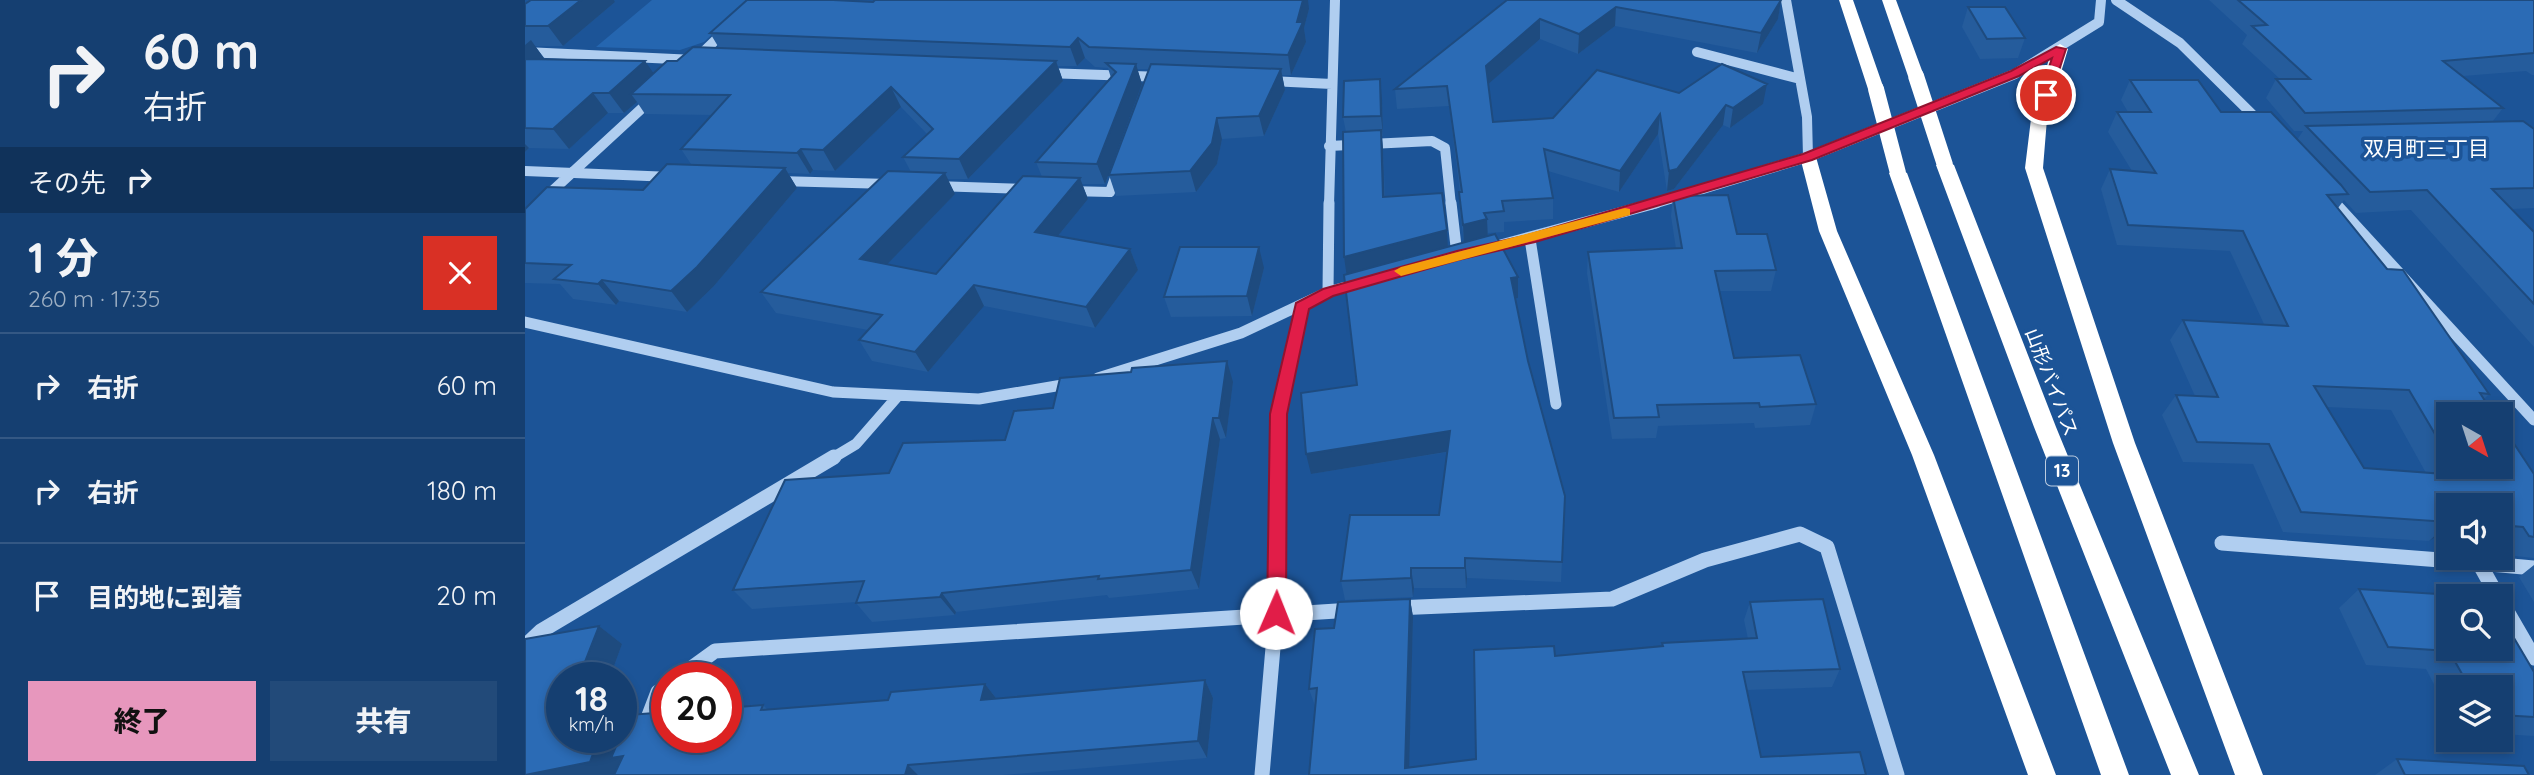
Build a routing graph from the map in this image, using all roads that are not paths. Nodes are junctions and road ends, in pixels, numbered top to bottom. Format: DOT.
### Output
graph roads {
  1 [pos="1335,0"];
  2 [pos="1786,0"];
  3 [pos="1846,0"];
  4 [pos="1889,0"];
  5 [pos="2101,0"];
  6 [pos="2116,0"];
  7 [pos="730,26"];
  8 [pos="2060,49"];
  9 [pos="525,52"];
  10 [pos="1697,52"];
  11 [pos="695,60"];
  12 [pos="709,61"];
  13 [pos="685,69"];
  14 [pos="1027,72"];
  15 [pos="1152,77"];
  16 [pos="1180,78"];
  17 [pos="1800,79"];
  18 [pos="1263,81"];
  19 [pos="1332,84"];
  20 [pos="664,88"];
  21 [pos="1147,90"];
  22 [pos="2267,130"];
  23 [pos="1329,146"];
  24 [pos="1124,154"];
  25 [pos="1808,157"];
  26 [pos="525,171"];
  27 [pos="572,173"];
  28 [pos="683,177"];
  29 [pos="765,180"];
  30 [pos="903,185"];
  31 [pos="917,185"];
  32 [pos="1041,190"];
  33 [pos="1054,190"];
  34 [pos="2323,190"];
  35 [pos="525,216"];
  36 [pos="1530,239"];
  37 [pos="1457,256"];
  38 [pos="1444,259"];
  39 [pos="1367,281"];
  40 [pos="1328,292"];
  41 [pos="1302,306"];
  42 [pos="525,322"];
  43 [pos="897,397"];
  44 [pos="1556,404"];
  45 [pos="2534,420"];
  46 [pos="2222,543"];
  47 [pos="2436,560"];
  48 [pos="2513,566"];
  49 [pos="2534,568"];
  50 [pos="1276,613"];
  51 [pos="2513,623"];
  52 [pos="525,646"];
  53 [pos="2534,658"];
  54 [pos="700,662"];
  55 [pos="651,710"];
  56 [pos="639,740"];
  57 [pos="1262,775"];
  58 [pos="1897,775"];
  59 [pos="2042,775"];
  60 [pos="2115,775"];
  61 [pos="2185,775"];
  62 [pos="2249,775"];
  1 -- 19 [label="lane"];
  2 -- 17 [label="street"];
  3 -- 60 [label="highway, bridge"];
  4 -- 61 [label="highway, 山形バイパス / 13, bridge"];
  5 -- 8 [label="street"];
  6 -- 22 [label="street"];
  7 -- 11 [label="street"];
  8 -- 25 [label="street"];
  8 -- 62 [label="highway"];
  9 -- 11 [label="lane"];
  10 -- 17 [label="street"];
  11 -- 12 [label="lane"];
  11 -- 13 [label="street"];
  14 -- 15 [label="lane"];
  15 -- 16 [label="lane"];
  15 -- 21 [label="street"];
  17 -- 25 [label="street"];
  18 -- 19 [label="lane"];
  19 -- 23 [label="lane"];
  20 -- 27 [label="street"];
  23 -- 37 [label="street"];
  23 -- 40 [label="lane"];
  24 -- 33 [label="street"];
  25 -- 36 [label="street"];
  25 -- 59 [label="highway"];
  26 -- 27 [label="street"];
  27 -- 28 [label="street"];
  27 -- 35 [label="street"];
  29 -- 30 [label="street"];
  31 -- 32 [label="street"];
  34 -- 45 [label="lane"];
  36 -- 37 [label="street"];
  36 -- 44 [label="street"];
  37 -- 38 [label="street"];
  39 -- 40 [label="street"];
  40 -- 41 [label="street"];
  41 -- 43 [label="street"];
  41 -- 50 [label="street"];
  42 -- 43 [label="street"];
  43 -- 52 [label="street"];
  46 -- 47 [label="street"];
  48 -- 49 [label="lane"];
  50 -- 54 [label="street"];
  50 -- 57 [label="street"];
  50 -- 58 [label="street"];
  51 -- 53 [label="street"];
  55 -- 56 [label="street"];
}
